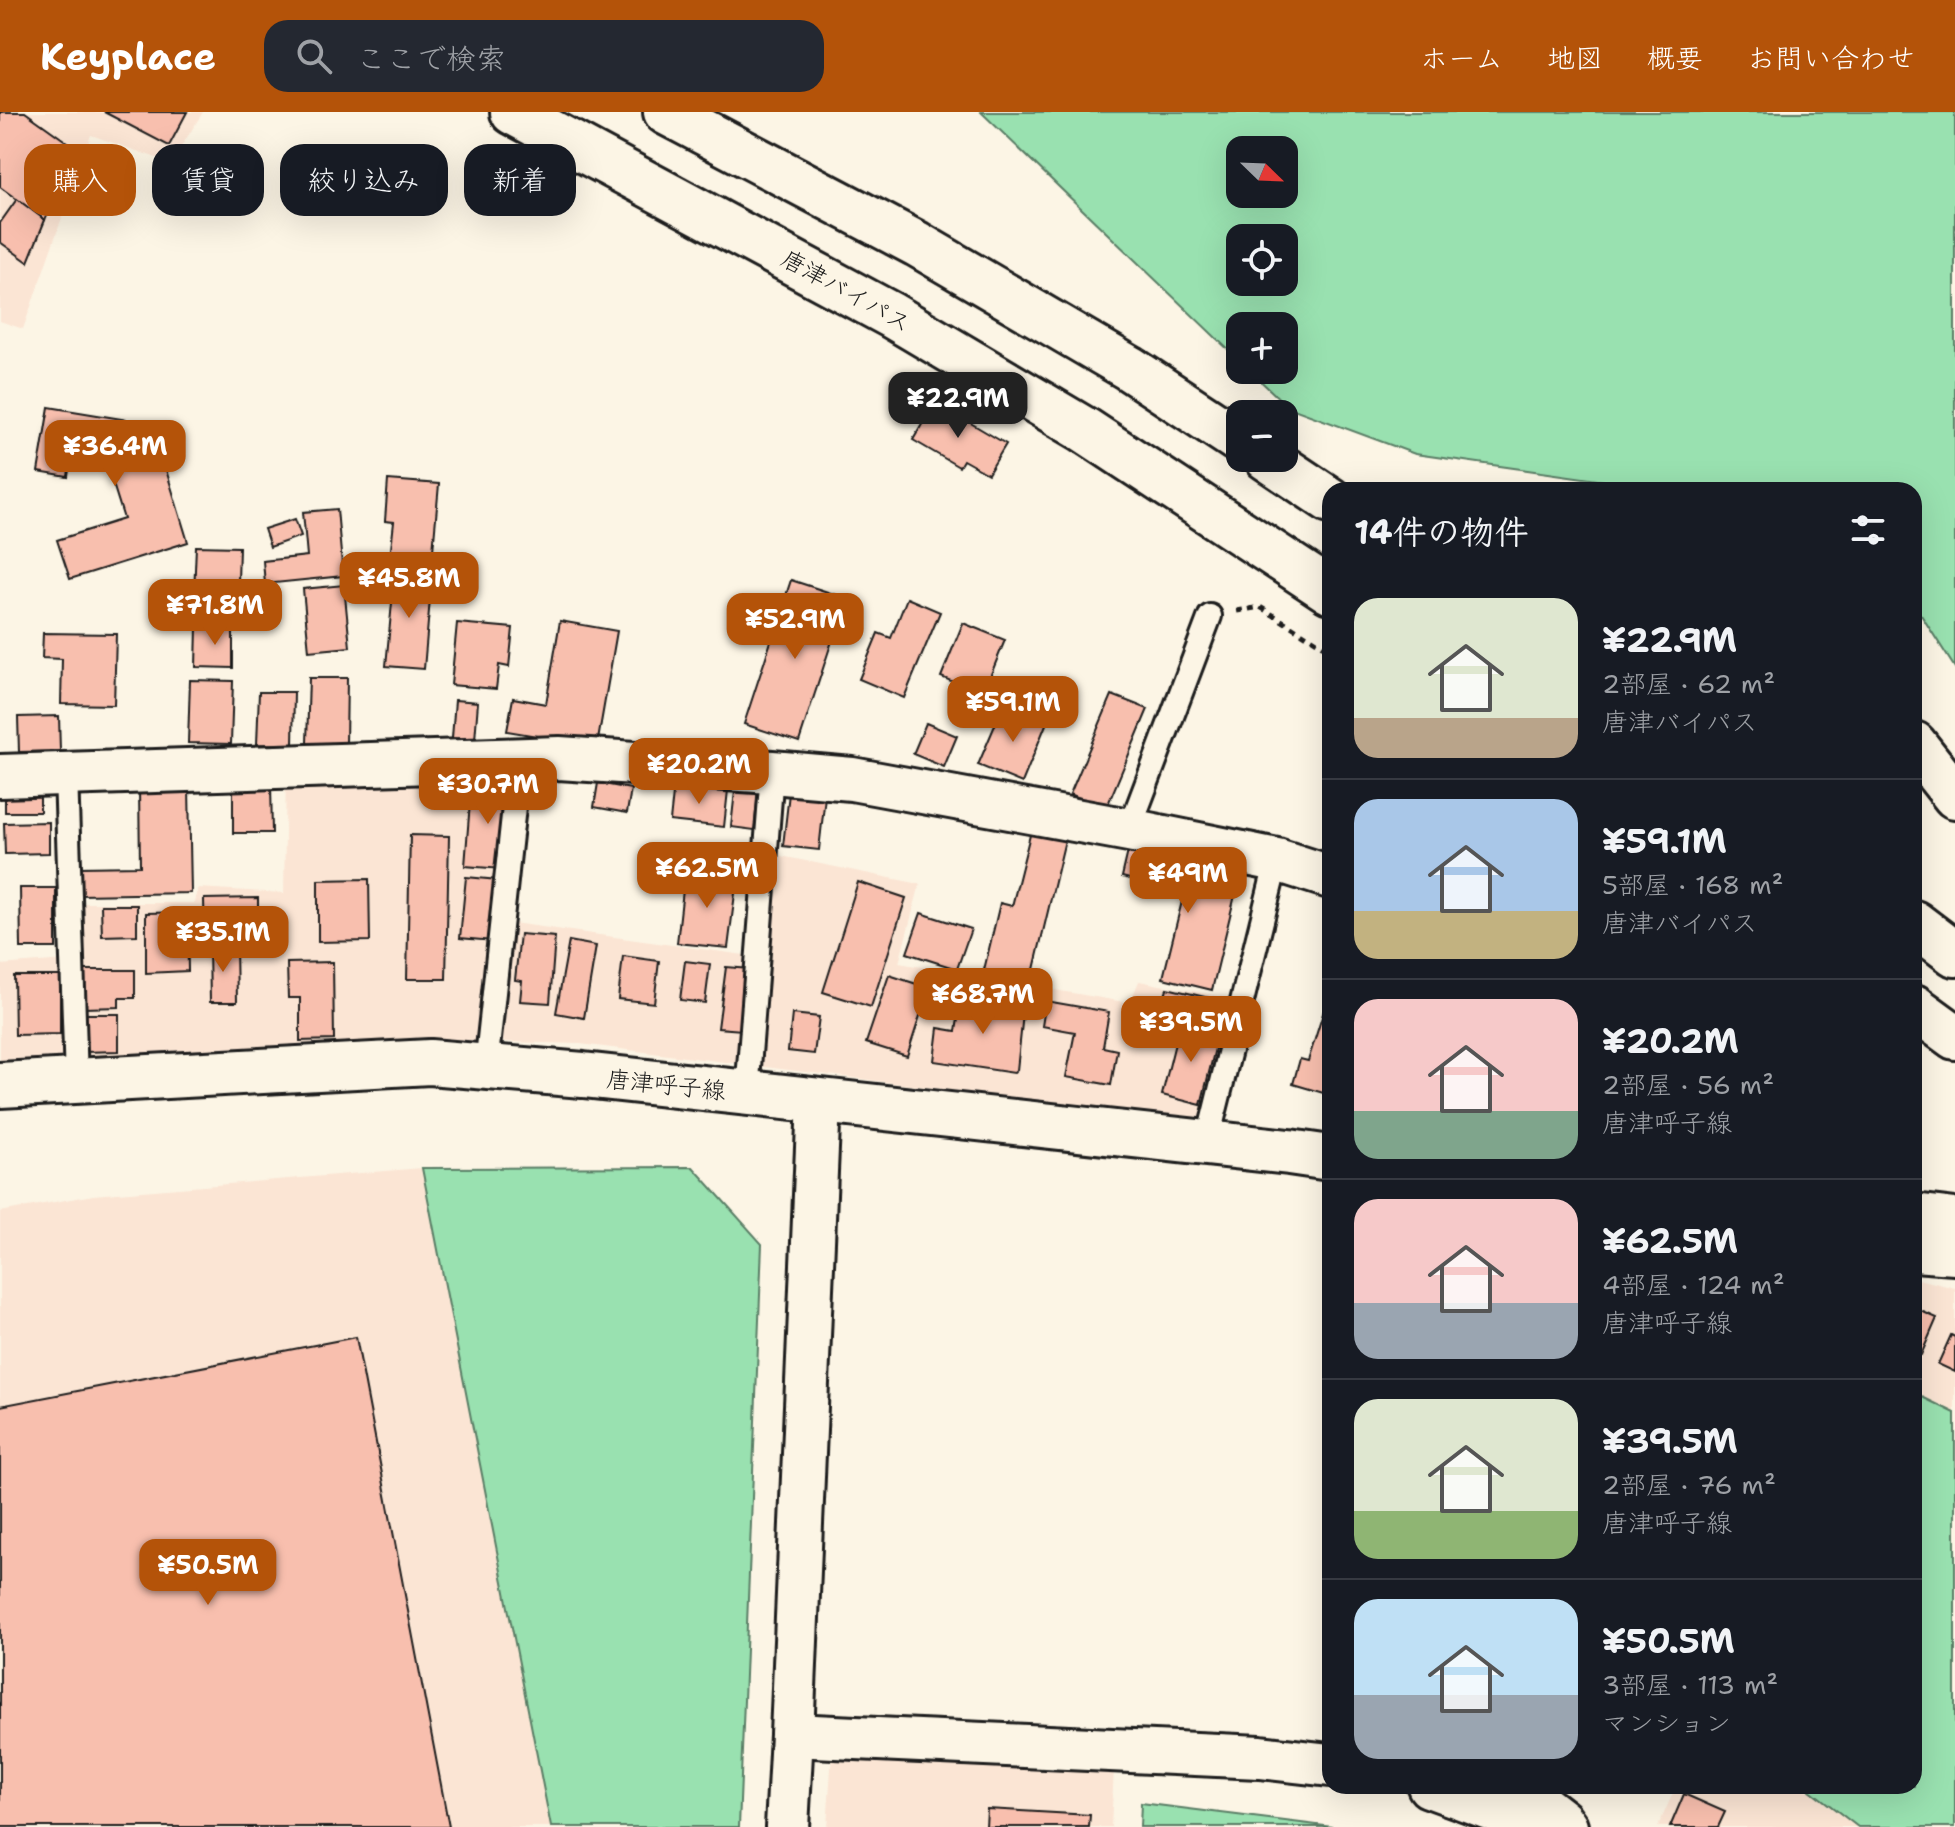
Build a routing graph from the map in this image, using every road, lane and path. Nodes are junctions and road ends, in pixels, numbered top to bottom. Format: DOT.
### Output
graph roads {
  1 [pos="513,112"];
  2 [pos="666,112"];
  3 [pos="1226,432"];
  4 [pos="1288,472"];
  5 [pos="1322,495"];
  6 [pos="1322,586"];
  7 [pos="1210,616"];
  8 [pos="1322,645"];
  9 [pos="1922,754"];
  10 [pos="519,760"];
  11 [pos="772,772"];
  12 [pos="66,774"];
  13 [pos="0,776"];
  14 [pos="1955,796"];
  15 [pos="1129,830"];
  16 [pos="1277,860"];
  17 [pos="1322,874"];
  18 [pos="1922,929"];
  19 [pos="1955,954"];
  20 [pos="1922,1013"];
  21 [pos="1955,1037"];
  22 [pos="486,1067"];
  23 [pos="76,1081"];
  24 [pos="0,1085"];
  25 [pos="747,1093"];
  26 [pos="819,1101"];
  27 [pos="1207,1143"];
  28 [pos="1322,1157"];
  29 [pos="1922,1217"];
  30 [pos="1955,1221"];
  31 [pos="1922,1250"];
  32 [pos="1955,1252"];
  33 [pos="792,1735"];
  34 [pos="1322,1764"];
  35 [pos="1451,1794"];
  36 [pos="1527,1794"];
  37 [pos="787,1827"];
  38 [pos="1532,1827"];
  39 [pos="1566,1827"];
  1 -- 6 [label="main road, 唐津バイパス"];
  2 -- 3 [label="main road"];
  4 -- 5 [label="main road"];
  7 -- 8 [label="path"];
  7 -- 15 [label="lane"];
  9 -- 14 [label="main road"];
  10 -- 11 [label="street"];
  10 -- 12 [label="street"];
  10 -- 22 [label="lane"];
  11 -- 15 [label="street"];
  11 -- 25 [label="lane"];
  12 -- 13 [label="street"];
  12 -- 23 [label="lane"];
  15 -- 16 [label="street"];
  16 -- 17 [label="street"];
  16 -- 27 [label="lane"];
  18 -- 19 [label="main road"];
  20 -- 21 [label="main road"];
  22 -- 23 [label="main road, 唐津呼子線"];
  22 -- 25 [label="main road, 唐津呼子線"];
  23 -- 24 [label="main road, 唐津呼子線"];
  25 -- 26 [label="main road, 唐津呼子線"];
  26 -- 27 [label="main road, 唐津呼子線"];
  26 -- 33 [label="street"];
  27 -- 28 [label="main road, 唐津呼子線"];
  29 -- 30 [label="main road"];
  31 -- 32 [label="main road"];
  33 -- 34 [label="street"];
  33 -- 37 [label="street"];
  35 -- 38 [label="street"];
  36 -- 39 [label="street"];
}
